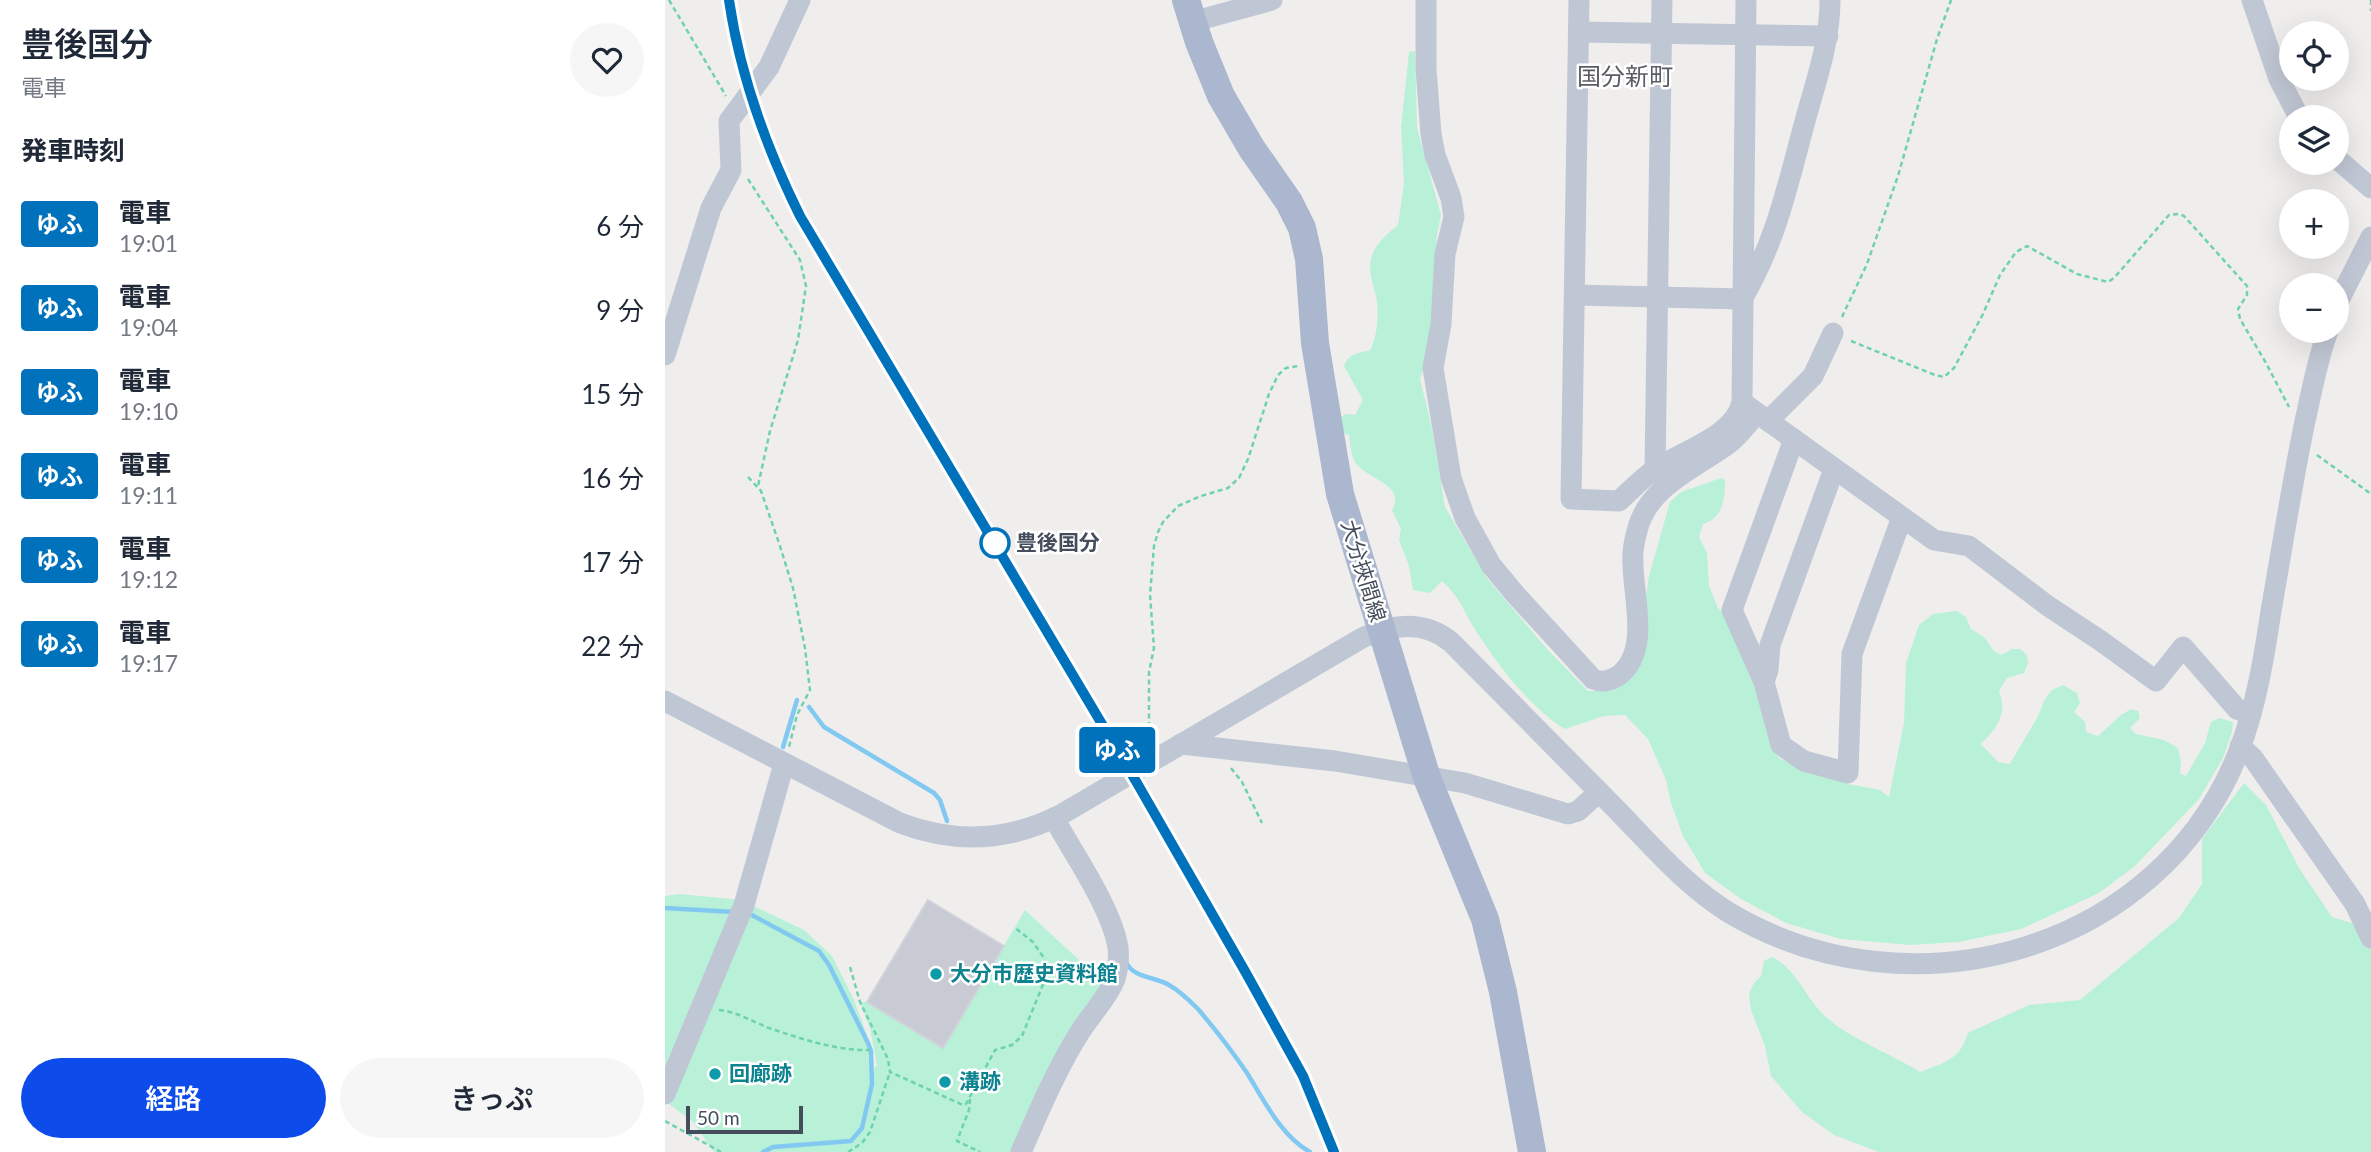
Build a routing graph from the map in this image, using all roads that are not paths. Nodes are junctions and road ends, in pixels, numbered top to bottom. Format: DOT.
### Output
graph roads {
  1 [pos="800,0"];
  2 [pos="1272,0"];
  3 [pos="1426,0"];
  4 [pos="1579,0"];
  5 [pos="1662,0"];
  6 [pos="1746,0"];
  7 [pos="1830,0"];
  8 [pos="2252,0"];
  9 [pos="1189,11"];
  10 [pos="1579,32"];
  11 [pos="1663,33"];
  12 [pos="1747,34"];
  13 [pos="1828,36"];
  14 [pos="2293,105"];
  15 [pos="2349,169"];
  16 [pos="2371,188"];
  17 [pos="2371,237"];
  18 [pos="2349,280"];
  19 [pos="1575,296"];
  20 [pos="1658,297"];
  21 [pos="1742,299"];
  22 [pos="1833,333"];
  23 [pos="2323,343"];
  24 [pos="665,355"];
  25 [pos="1756,412"];
  26 [pos="1794,439"];
  27 [pos="1834,468"];
  28 [pos="1655,469"];
  29 [pos="1902,517"];
  30 [pos="1381,630"];
  31 [pos="1764,682"];
  32 [pos="665,701"];
  33 [pos="2251,714"];
  34 [pos="1181,744"];
  35 [pos="2240,746"];
  36 [pos="784,764"];
  37 [pos="1427,778"];
  38 [pos="1599,792"];
  39 [pos="1054,818"];
  40 [pos="2363,900"];
  41 [pos="2371,938"];
  42 [pos="665,1094"];
  43 [pos="1021,1152"];
  44 [pos="1532,1152"];
  1 -- 24 [label="street"];
  2 -- 9 [label="street"];
  3 -- 25 [label="street"];
  4 -- 10 [label="street"];
  5 -- 11 [label="street"];
  6 -- 12 [label="street"];
  7 -- 13 [label="street"];
  8 -- 14 [label="street"];
  9 -- 30 [label="main road, 大分挾間線"];
  10 -- 11 [label="street"];
  10 -- 19 [label="street"];
  11 -- 12 [label="street"];
  11 -- 20 [label="street"];
  12 -- 13 [label="street"];
  12 -- 21 [label="street"];
  13 -- 21 [label="street"];
  15 -- 16 [label="street"];
  17 -- 18 [label="street"];
  19 -- 20 [label="street"];
  19 -- 28 [label="street"];
  20 -- 21 [label="street"];
  20 -- 28 [label="street"];
  21 -- 25 [label="street"];
  22 -- 25 [label="street"];
  23 -- 33 [label="street"];
  25 -- 26 [label="street"];
  25 -- 28 [label="street"];
  26 -- 27 [label="street"];
  26 -- 31 [label="street"];
  27 -- 29 [label="street"];
  27 -- 31 [label="street"];
  29 -- 31 [label="street"];
  29 -- 33 [label="street"];
  30 -- 34 [label="street"];
  30 -- 37 [label="main road, 大分挾間線"];
  30 -- 38 [label="street"];
  32 -- 36 [label="street"];
  33 -- 35 [label="street"];
  34 -- 37 [label="street"];
  34 -- 39 [label="street"];
  35 -- 38 [label="street"];
  35 -- 40 [label="street"];
  36 -- 39 [label="street"];
  36 -- 42 [label="street"];
  37 -- 38 [label="street"];
  37 -- 44 [label="main road, 大分挾間線"];
  39 -- 43 [label="street"];
  40 -- 41 [label="street"];
}
